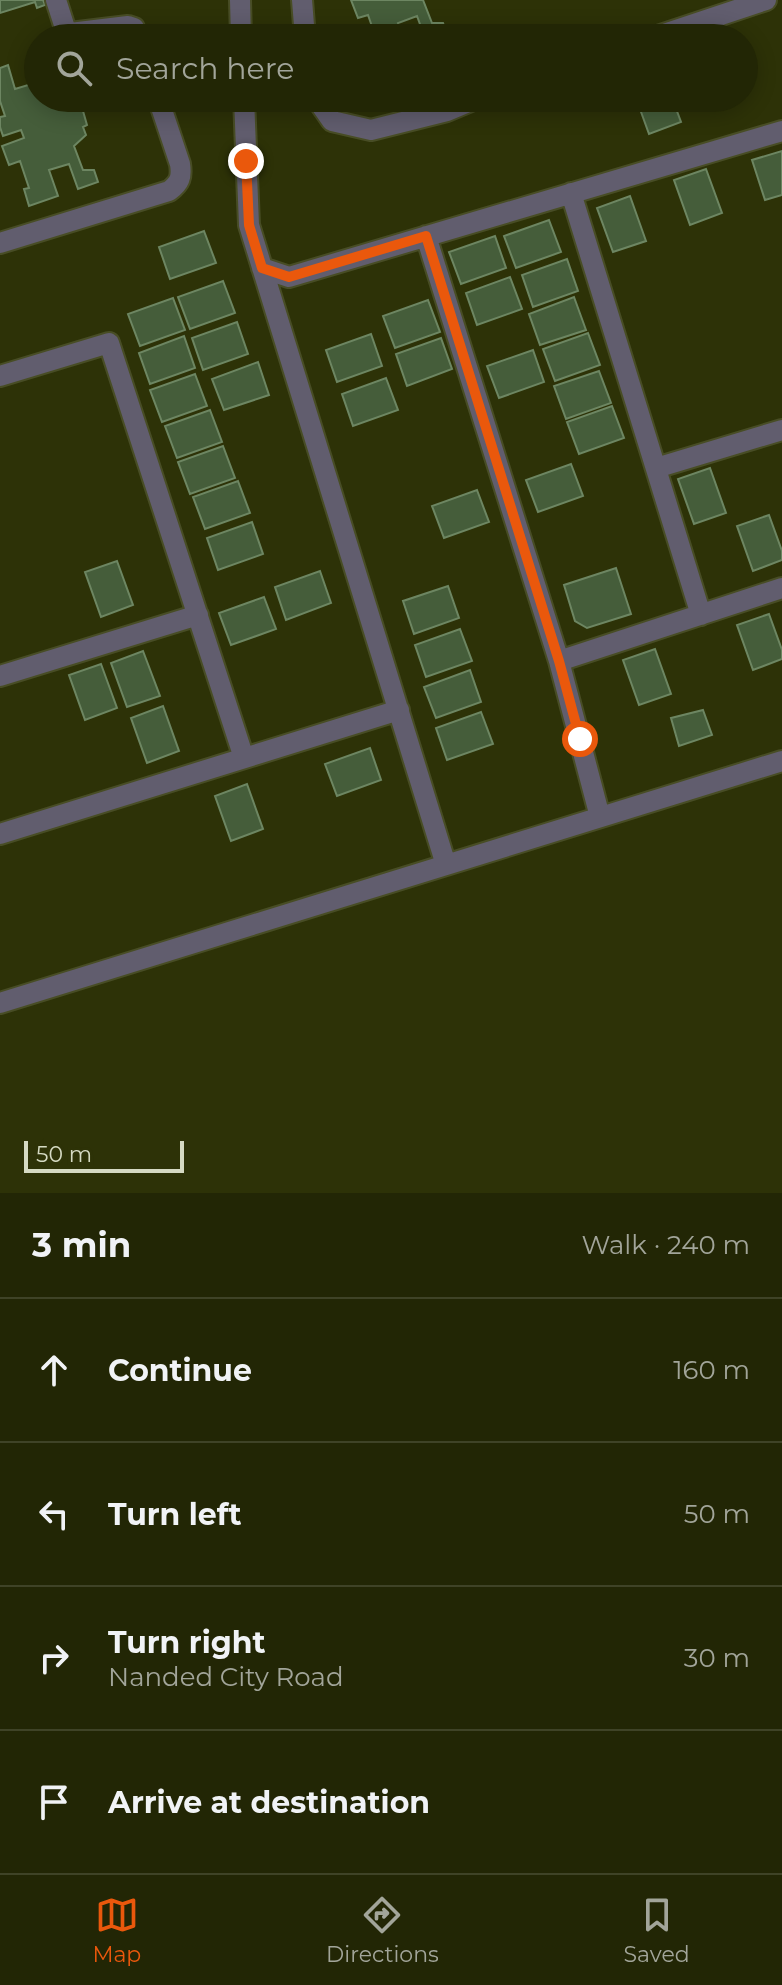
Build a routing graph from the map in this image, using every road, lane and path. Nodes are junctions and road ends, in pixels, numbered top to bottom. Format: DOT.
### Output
graph roads {
  1 [pos="56,0"];
  2 [pos="240,0"];
  3 [pos="302,0"];
  4 [pos="766,0"];
  5 [pos="64,24"];
  6 [pos="241,24"];
  7 [pos="304,24"];
  8 [pos="694,24"];
  9 [pos="163,112"];
  10 [pos="245,112"];
  11 [pos="326,112"];
  12 [pos="443,112"];
  13 [pos="782,131"];
  14 [pos="571,193"];
  15 [pos="426,236"];
  16 [pos="0,243"];
  17 [pos="262,268"];
  18 [pos="0,376"];
  19 [pos="782,430"];
  20 [pos="656,468"];
  21 [pos="782,588"];
  22 [pos="198,615"];
  23 [pos="701,615"];
  24 [pos="559,661"];
  25 [pos="0,676"];
  26 [pos="399,710"];
  27 [pos="244,758"];
  28 [pos="782,761"];
  29 [pos="600,817"];
  30 [pos="0,834"];
  31 [pos="446,865"];
  32 [pos="0,1003"];
  1 -- 5 [label="street"];
  2 -- 6 [label="street"];
  3 -- 7 [label="street"];
  4 -- 8 [label="street"];
  9 -- 16 [label="street"];
  10 -- 17 [label="street"];
  11 -- 12 [label="street"];
  13 -- 14 [label="street"];
  14 -- 15 [label="street"];
  14 -- 20 [label="street"];
  15 -- 17 [label="street"];
  15 -- 24 [label="street"];
  17 -- 26 [label="street"];
  18 -- 22 [label="street"];
  19 -- 20 [label="street"];
  20 -- 23 [label="street"];
  21 -- 23 [label="street"];
  22 -- 25 [label="street"];
  22 -- 27 [label="street"];
  23 -- 24 [label="street"];
  24 -- 29 [label="street"];
  26 -- 27 [label="street"];
  26 -- 31 [label="street"];
  27 -- 30 [label="street"];
  28 -- 29 [label="street"];
  29 -- 31 [label="street"];
  31 -- 32 [label="street"];
}
